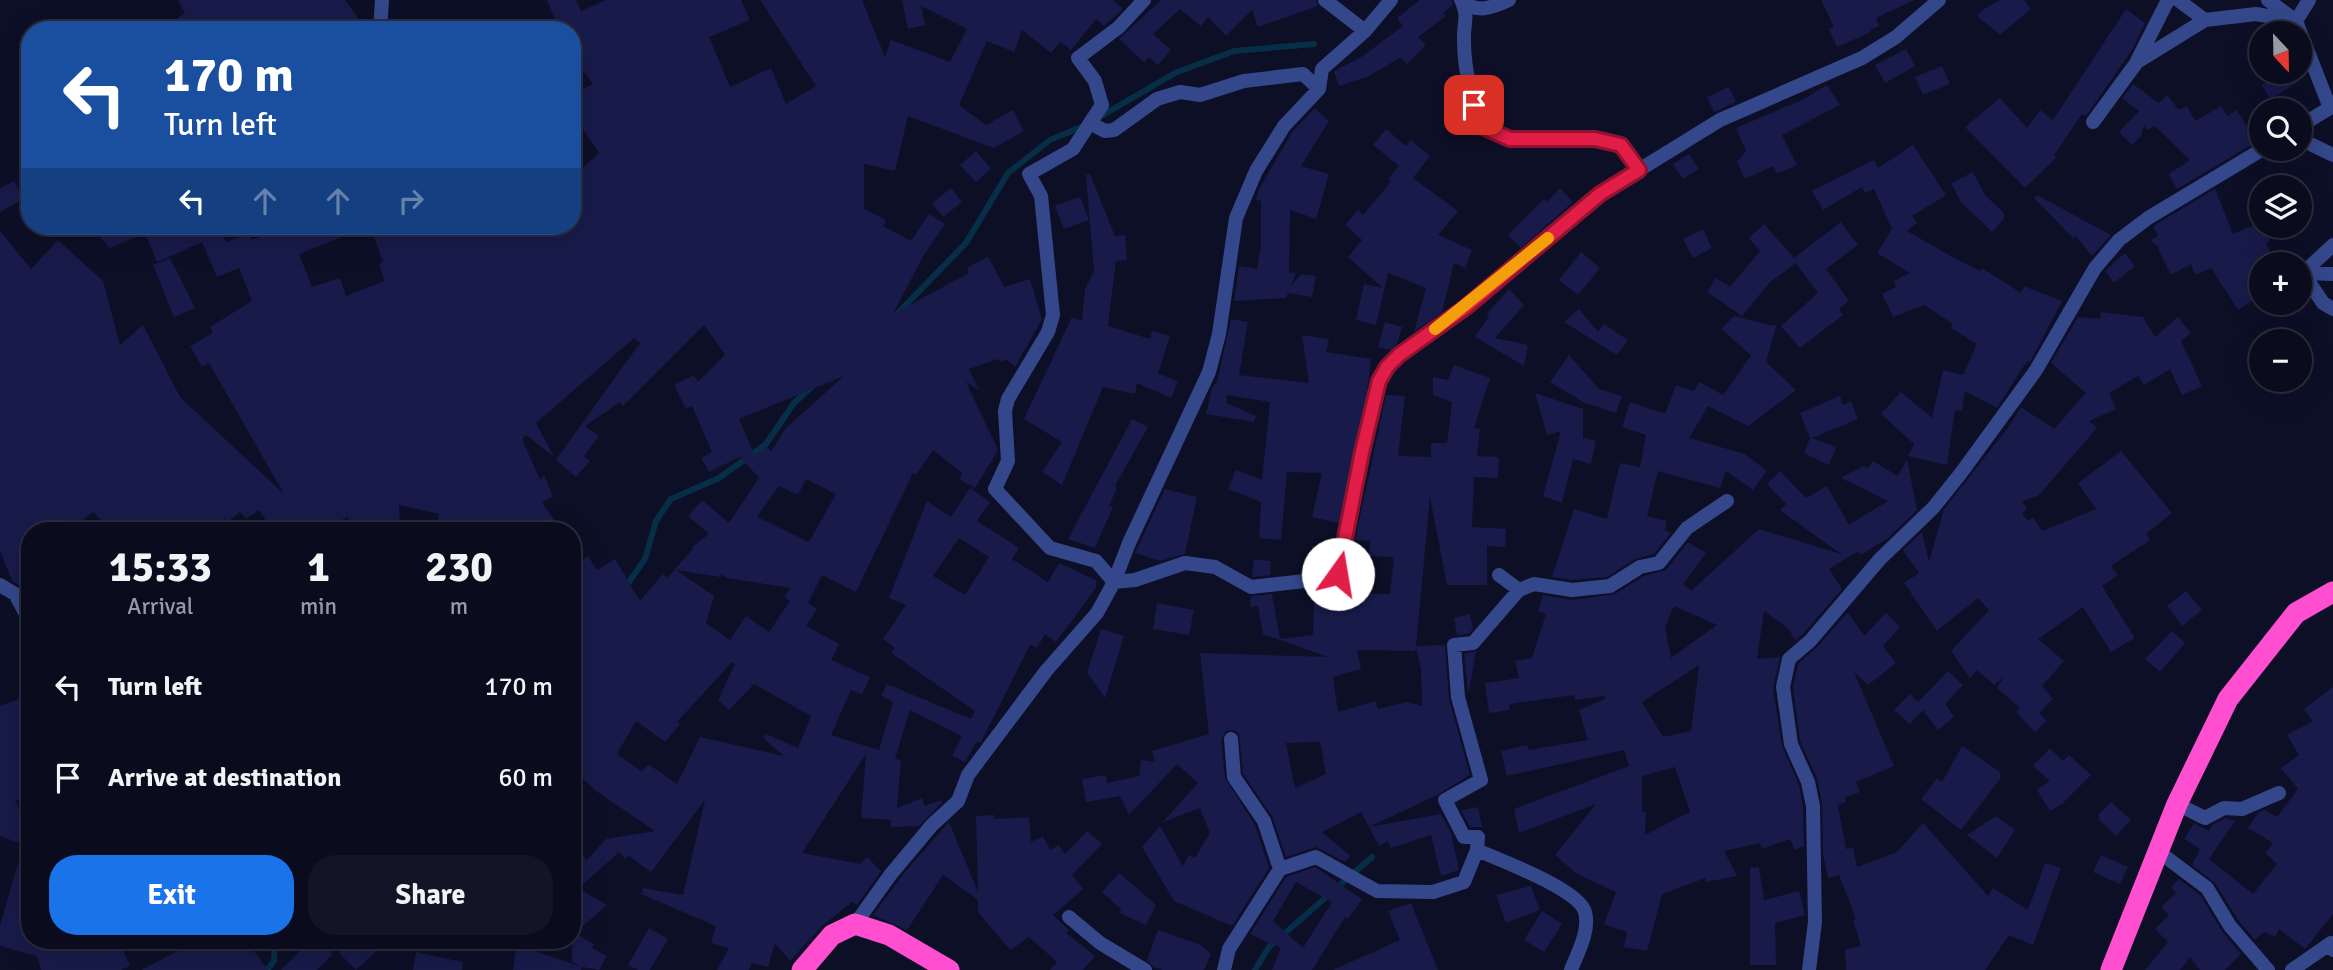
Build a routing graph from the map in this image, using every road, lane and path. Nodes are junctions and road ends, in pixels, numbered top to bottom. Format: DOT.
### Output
graph roads {
  1 [pos="382,0"];
  2 [pos="1144,0"];
  3 [pos="1325,0"];
  4 [pos="1391,0"];
  5 [pos="1509,0"];
  6 [pos="1939,0"];
  7 [pos="2168,0"];
  8 [pos="2178,0"];
  9 [pos="2268,0"];
  10 [pos="2309,0"];
  11 [pos="1462,1"];
  12 [pos="2205,20"];
  13 [pos="381,21"];
  14 [pos="2296,21"];
  15 [pos="1365,31"];
  16 [pos="2312,59"];
  17 [pos="2137,62"];
  18 [pos="1319,89"];
  19 [pos="2332,107"];
  20 [pos="2312,120"];
  21 [pos="2093,122"];
  22 [pos="1090,123"];
  23 [pos="2312,145"];
  24 [pos="2333,156"];
  25 [pos="2249,157"];
  26 [pos="1639,170"];
  27 [pos="2333,245"];
  28 [pos="2312,265"];
  29 [pos="2312,274"];
  30 [pos="2333,274"];
  31 [pos="2312,287"];
  32 [pos="2333,309"];
  33 [pos="1727,501"];
  34 [pos="1499,575"];
  35 [pos="1114,582"];
  36 [pos="0,585"];
  37 [pos="1519,590"];
  38 [pos="2333,592"];
  39 [pos="21,605"];
  40 [pos="1231,739"];
  41 [pos="2279,793"];
  42 [pos="2177,804"];
  43 [pos="1477,850"];
  44 [pos="2159,852"];
  45 [pos="1280,869"];
  46 [pos="1069,917"];
  47 [pos="855,925"];
  48 [pos="2333,950"];
  49 [pos="802,970"];
  50 [pos="949,970"];
  51 [pos="1145,970"];
  52 [pos="1224,970"];
  53 [pos="1571,970"];
  54 [pos="1809,970"];
  55 [pos="2111,970"];
  56 [pos="2268,970"];
  57 [pos="2290,970"];
  1 -- 13 [label="street"];
  2 -- 22 [label="street"];
  3 -- 15 [label="street"];
  4 -- 15 [label="street"];
  5 -- 11 [label="street"];
  6 -- 26 [label="street"];
  7 -- 17 [label="street"];
  8 -- 12 [label="street"];
  9 -- 14 [label="street"];
  10 -- 14 [label="street"];
  11 -- 26 [label="street"];
  12 -- 14 [label="street"];
  12 -- 17 [label="street"];
  15 -- 18 [label="street"];
  16 -- 19 [label="street"];
  17 -- 21 [label="street"];
  18 -- 22 [label="street"];
  18 -- 35 [label="street"];
  19 -- 20 [label="street"];
  22 -- 35 [label="street"];
  23 -- 24 [label="street"];
  25 -- 54 [label="street"];
  26 -- 35 [label="street"];
  27 -- 28 [label="street"];
  29 -- 30 [label="street"];
  31 -- 32 [label="street"];
  33 -- 37 [label="street"];
  34 -- 37 [label="street"];
  35 -- 47 [label="street"];
  36 -- 39 [label="street"];
  37 -- 43 [label="street"];
  38 -- 42 [label="highway"];
  40 -- 45 [label="street"];
  41 -- 42 [label="street"];
  42 -- 44 [label="highway"];
  43 -- 45 [label="street"];
  43 -- 53 [label="street"];
  44 -- 55 [label="highway"];
  44 -- 56 [label="street"];
  45 -- 52 [label="street"];
  46 -- 51 [label="street"];
  47 -- 49 [label="highway"];
  47 -- 50 [label="highway"];
  48 -- 57 [label="street"];
}
